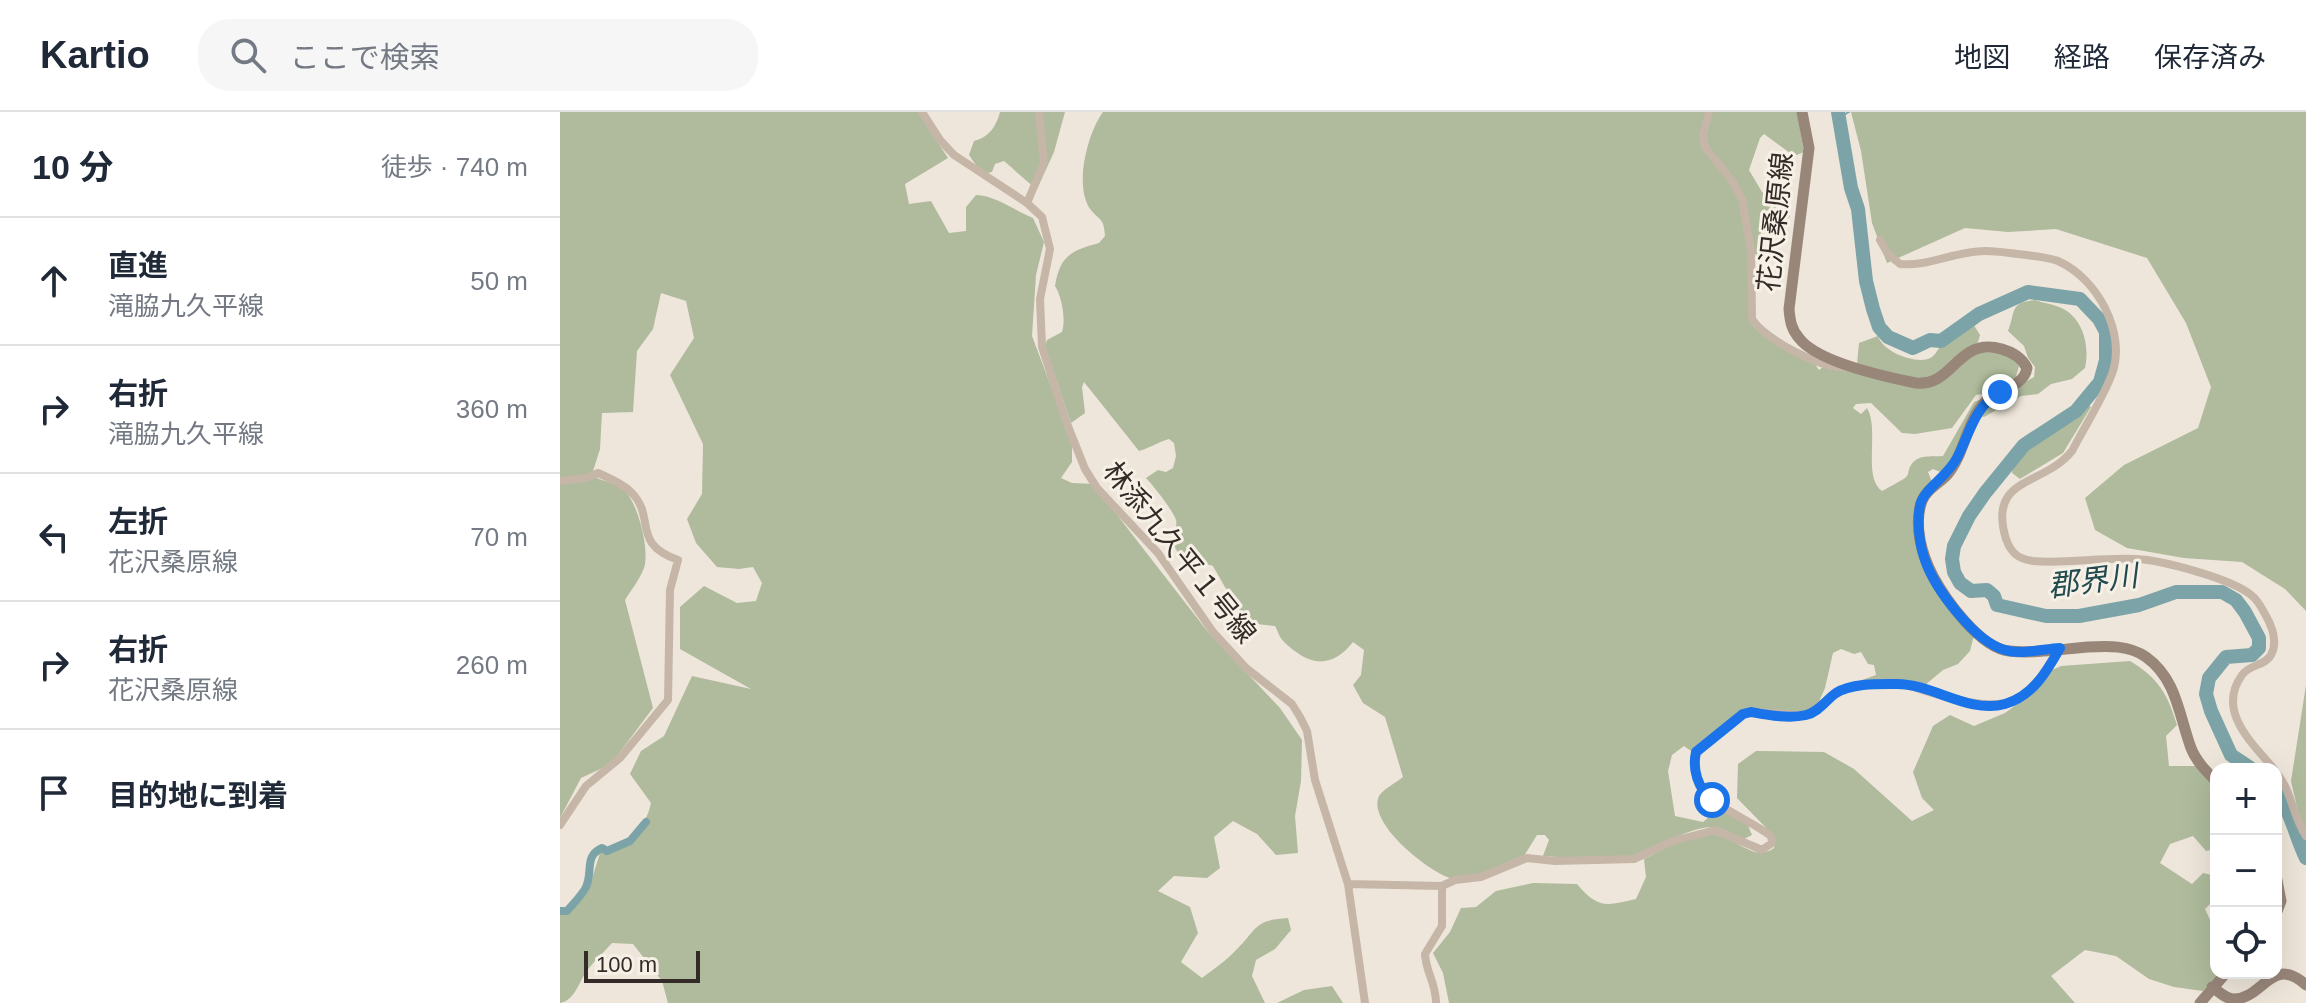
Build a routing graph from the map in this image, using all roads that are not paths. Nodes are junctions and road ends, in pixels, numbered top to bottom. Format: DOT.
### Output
graph roads {
  1 [pos="922,112"];
  2 [pos="1039,112"];
  3 [pos="1709,112"];
  4 [pos="1802,112"];
  5 [pos="1027,203"];
  6 [pos="1880,240"];
  7 [pos="1851,364"];
  8 [pos="560,481"];
  9 [pos="2060,648"];
  10 [pos="2269,763"];
  11 [pos="2210,775"];
  12 [pos="2282,780"];
  13 [pos="560,825"];
  14 [pos="2306,836"];
  15 [pos="1348,884"];
  16 [pos="1442,886"];
  17 [pos="2220,979"];
  18 [pos="2303,982"];
  19 [pos="2212,987"];
  20 [pos="1365,1003"];
  21 [pos="1436,1003"];
  22 [pos="2200,1003"];
  1 -- 5 [label="street, 林添九久平１号線"];
  2 -- 5 [label="street"];
  3 -- 7 [label="street"];
  4 -- 7 [label="main road, 花沢桑原線"];
  5 -- 15 [label="street, 林添九久平１号線"];
  6 -- 10 [label="street"];
  7 -- 9 [label="main road, 花沢桑原線"];
  8 -- 13 [label="street"];
  9 -- 11 [label="main road, 花沢桑原線"];
  9 -- 16 [label="street"];
  12 -- 14 [label="street"];
  15 -- 16 [label="street"];
  15 -- 20 [label="street, 林添九久平１号線"];
  16 -- 21 [label="street"];
  17 -- 19 [label="main road"];
  18 -- 19 [label="main road"];
  19 -- 22 [label="main road"];
}
